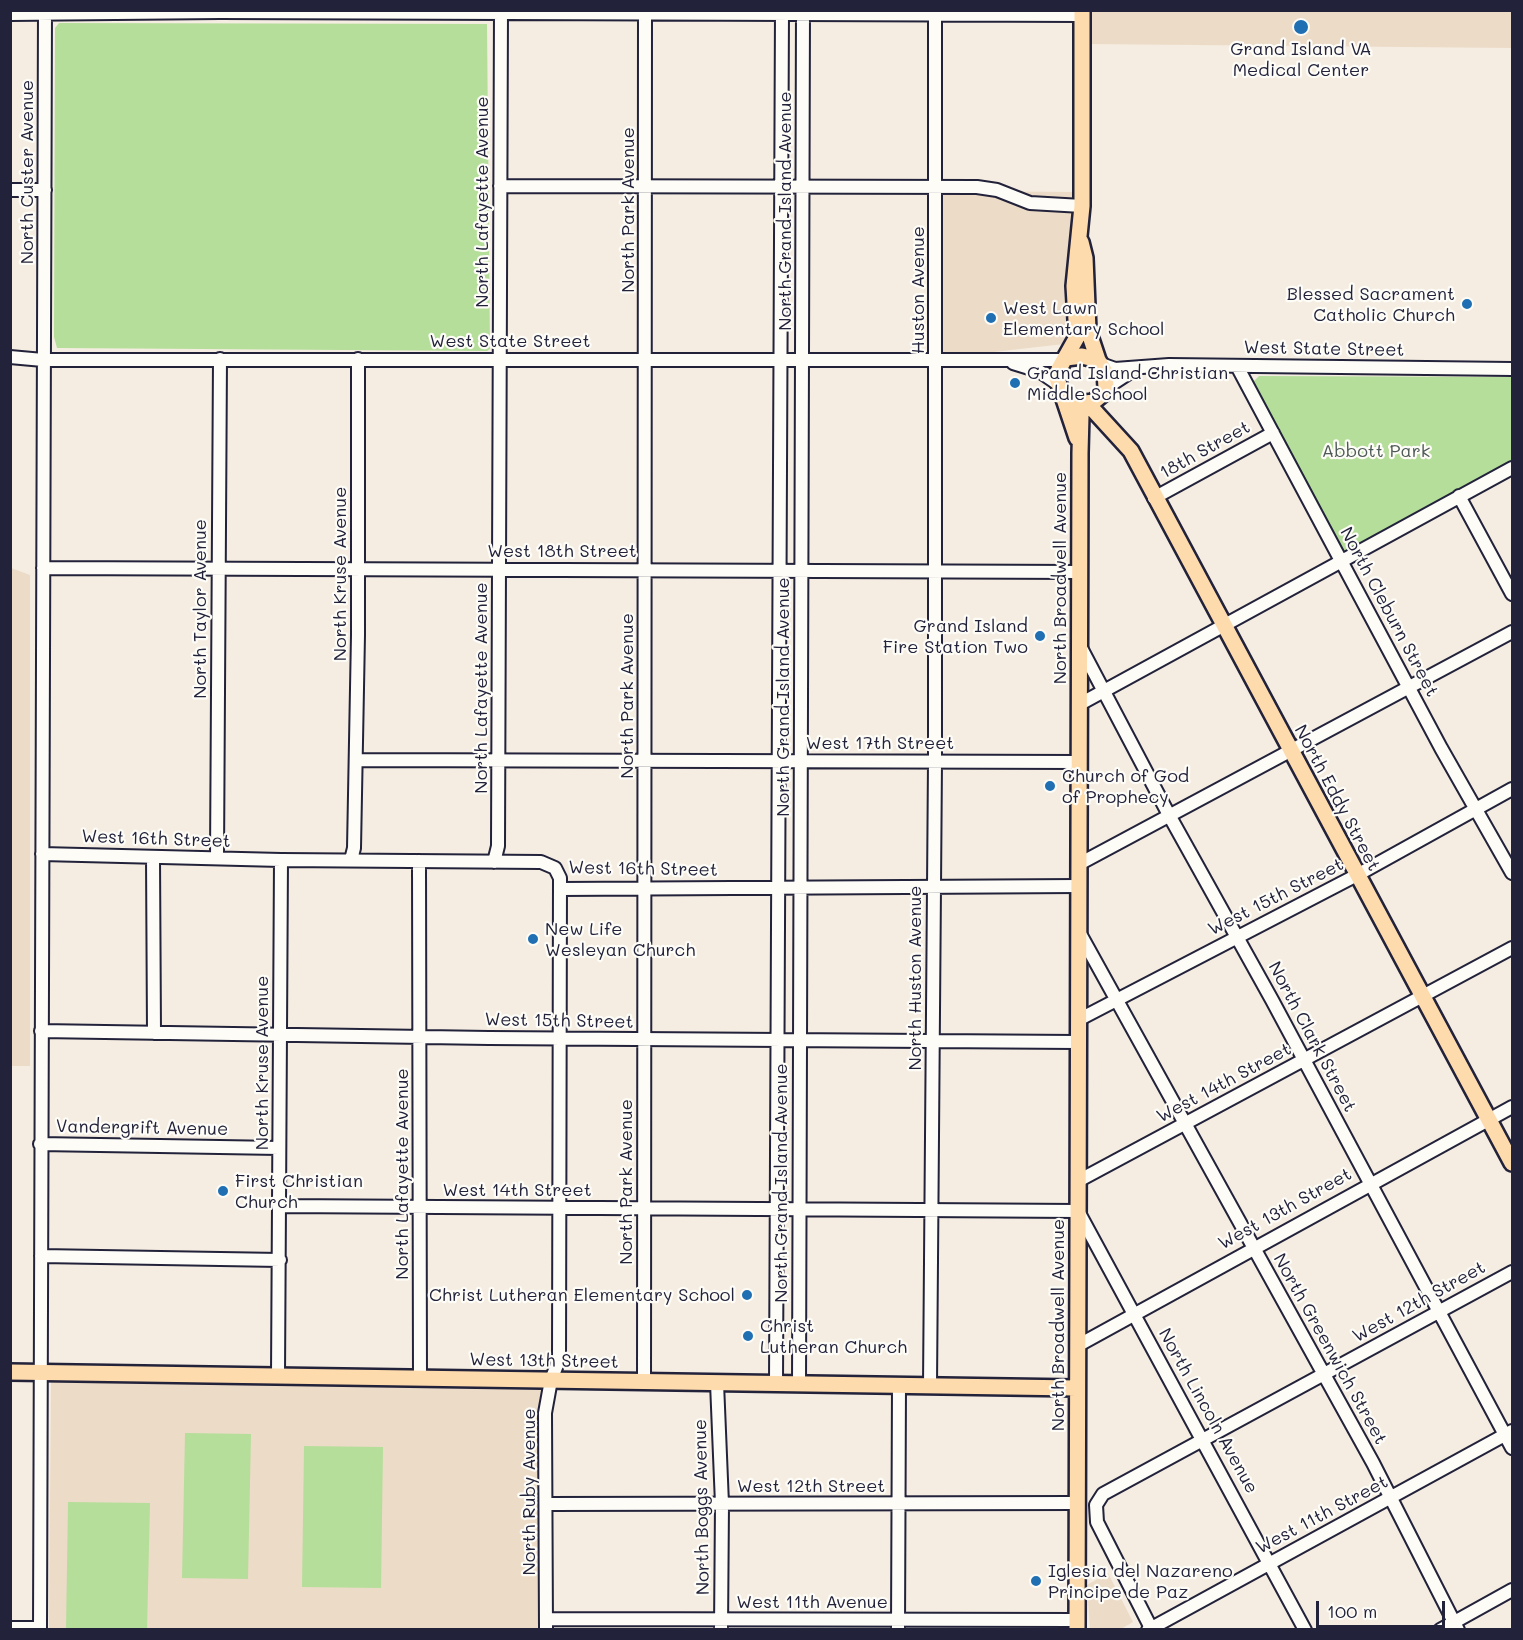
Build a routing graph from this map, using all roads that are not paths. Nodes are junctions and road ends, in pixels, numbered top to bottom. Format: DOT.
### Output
graph roads {
  1 [pos="45,12"];
  2 [pos="501,12"];
  3 [pos="645,12"];
  4 [pos="782,12"];
  5 [pos="803,12"];
  6 [pos="935,13"];
  7 [pos="1082,13"];
  8 [pos="10,14"];
  9 [pos="500,186"];
  10 [pos="646,186"];
  11 [pos="781,186"];
  12 [pos="804,186"];
  13 [pos="935,186"];
  14 [pos="10,190"];
  15 [pos="45,190"];
  16 [pos="1082,206"];
  17 [pos="1080,239"];
  18 [pos="10,357"];
  19 [pos="220,359"];
  20 [pos="358,359"];
  21 [pos="500,359"];
  22 [pos="647,359"];
  23 [pos="780,359"];
  24 [pos="803,359"];
  25 [pos="1065,359"];
  26 [pos="43,360"];
  27 [pos="936,360"];
  28 [pos="1009,362"];
  29 [pos="1100,362"];
  30 [pos="1237,366"];
  31 [pos="1135,369"];
  32 [pos="1512,369"];
  33 [pos="1060,389"];
  34 [pos="1105,390"];
  35 [pos="1086,404"];
  36 [pos="1273,433"];
  37 [pos="1131,451"];
  38 [pos="1080,453"];
  39 [pos="1512,468"];
  40 [pos="1459,496"];
  41 [pos="1154,498"];
  42 [pos="1341,561"];
  43 [pos="43,568"];
  44 [pos="219,568"];
  45 [pos="358,568"];
  46 [pos="500,568"];
  47 [pos="646,569"];
  48 [pos="780,569"];
  49 [pos="801,569"];
  50 [pos="935,570"];
  51 [pos="1080,572"];
  52 [pos="1512,594"];
  53 [pos="1223,626"];
  54 [pos="1512,632"];
  55 [pos="1079,645"];
  56 [pos="1410,689"];
  57 [pos="1104,691"];
  58 [pos="1080,704"];
  59 [pos="1290,752"];
  60 [pos="356,760"];
  61 [pos="499,760"];
  62 [pos="645,760"];
  63 [pos="780,761"];
  64 [pos="801,761"];
  65 [pos="935,762"];
  66 [pos="1080,762"];
  67 [pos="1512,789"];
  68 [pos="1475,809"];
  69 [pos="1169,815"];
  70 [pos="42,854"];
  71 [pos="153,857"];
  72 [pos="217,858"];
  73 [pos="281,860"];
  74 [pos="351,861"];
  75 [pos="419,861"];
  76 [pos="494,862"];
  77 [pos="1079,864"];
  78 [pos="1512,873"];
  79 [pos="1357,876"];
  80 [pos="1079,886"];
  81 [pos="780,888"];
  82 [pos="800,888"];
  83 [pos="934,888"];
  84 [pos="560,889"];
  85 [pos="645,889"];
  86 [pos="1078,931"];
  87 [pos="1237,938"];
  88 [pos="1512,948"];
  89 [pos="1423,998"];
  90 [pos="1117,1000"];
  91 [pos="1078,1020"];
  92 [pos="41,1031"];
  93 [pos="154,1033"];
  94 [pos="280,1035"];
  95 [pos="420,1037"];
  96 [pos="560,1039"];
  97 [pos="645,1040"];
  98 [pos="779,1041"];
  99 [pos="800,1041"];
  100 [pos="933,1042"];
  101 [pos="1077,1042"];
  102 [pos="1304,1061"];
  103 [pos="1512,1107"];
  104 [pos="1489,1120"];
  105 [pos="1185,1124"];
  106 [pos="40,1144"];
  107 [pos="279,1148"];
  108 [pos="1512,1163"];
  109 [pos="1078,1181"];
  110 [pos="1371,1185"];
  111 [pos="280,1206"];
  112 [pos="420,1207"];
  113 [pos="559,1209"];
  114 [pos="644,1209"];
  115 [pos="777,1209"];
  116 [pos="799,1209"];
  117 [pos="931,1209"];
  118 [pos="1078,1211"];
  119 [pos="1253,1249"];
  120 [pos="41,1256"];
  121 [pos="280,1260"];
  122 [pos="1512,1272"];
  123 [pos="1439,1311"];
  124 [pos="1134,1314"];
  125 [pos="1077,1346"];
  126 [pos="10,1372"];
  127 [pos="41,1373"];
  128 [pos="1324,1374"];
  129 [pos="278,1375"];
  130 [pos="420,1378"];
  131 [pos="551,1380"];
  132 [pos="644,1382"];
  133 [pos="717,1383"];
  134 [pos="776,1384"];
  135 [pos="799,1384"];
  136 [pos="899,1386"];
  137 [pos="930,1386"];
  138 [pos="1076,1388"];
  139 [pos="1509,1433"];
  140 [pos="1203,1440"];
  141 [pos="1512,1448"];
  142 [pos="1391,1498"];
  143 [pos="1077,1503"];
  144 [pos="546,1504"];
  145 [pos="722,1504"];
  146 [pos="898,1504"];
  147 [pos="1270,1564"];
  148 [pos="1512,1590"];
  149 [pos="546,1624"];
  150 [pos="721,1625"];
  151 [pos="898,1625"];
  152 [pos="1077,1625"];
  153 [pos="1456,1626"];
  154 [pos="10,1628"];
  155 [pos="40,1629"];
  156 [pos="1150,1629"];
  157 [pos="1305,1629"];
  158 [pos="1440,1629"];
  1 -- 2 [label="street"];
  1 -- 8 [label="street"];
  1 -- 15 [label="street, North Custer Avenue"];
  2 -- 3 [label="street"];
  2 -- 9 [label="street, North Lafayette Avenue"];
  3 -- 4 [label="street"];
  3 -- 10 [label="street, North Park Avenue"];
  4 -- 5 [label="street"];
  4 -- 11 [label="street, North Grand Island Avenue"];
  5 -- 6 [label="street"];
  5 -- 12 [label="street, North Grand Island Avenue"];
  6 -- 7 [label="street"];
  6 -- 13 [label="street, Huston Avenue"];
  7 -- 16 [label="main road"];
  9 -- 10 [label="street"];
  9 -- 21 [label="street, North Lafayette Avenue"];
  10 -- 11 [label="street"];
  10 -- 22 [label="street, North Park Avenue"];
  11 -- 12 [label="street"];
  11 -- 23 [label="street, North Grand Island Avenue"];
  12 -- 13 [label="street"];
  12 -- 24 [label="street, North Grand Island Avenue"];
  13 -- 16 [label="street"];
  13 -- 27 [label="street, Huston Avenue"];
  14 -- 15 [label="street"];
  15 -- 26 [label="street, North Custer Avenue"];
  16 -- 17 [label="main road"];
  17 -- 25 [label="main road"];
  17 -- 29 [label="main road"];
  18 -- 26 [label="street, West State Street"];
  19 -- 20 [label="street, West State Street"];
  19 -- 26 [label="street, West State Street"];
  19 -- 44 [label="street, North Taylor Avenue"];
  20 -- 21 [label="street, West State Street"];
  20 -- 45 [label="street, North Kruse Avenue"];
  21 -- 22 [label="street, West State Street"];
  21 -- 46 [label="street, North Lafayette Avenue"];
  22 -- 23 [label="street, West State Street"];
  22 -- 47 [label="street, North Park Avenue"];
  23 -- 24 [label="street, West State Street"];
  23 -- 48 [label="street, North Grand Island Avenue"];
  24 -- 27 [label="street, West State Street"];
  24 -- 49 [label="street, North Grand Island Avenue"];
  25 -- 28 [label="street, West State Street"];
  25 -- 29 [label="main road"];
  25 -- 33 [label="main road"];
  26 -- 43 [label="street, North Custer Avenue"];
  27 -- 28 [label="street, West State Street"];
  27 -- 50 [label="street, Huston Avenue"];
  28 -- 33 [label="street, West State Street"];
  29 -- 31 [label="street, West State Street"];
  29 -- 34 [label="main road"];
  30 -- 31 [label="street, West State Street"];
  30 -- 32 [label="street, West State Street"];
  30 -- 36 [label="street, North Cleburn Street"];
  31 -- 34 [label="street, West State Street"];
  33 -- 35 [label="main road"];
  33 -- 38 [label="main road, North Broadwell Avenue"];
  34 -- 35 [label="main road"];
  34 -- 37 [label="main road, North Eddy Street"];
  35 -- 37 [label="main road, North Eddy Street"];
  35 -- 38 [label="main road, North Broadwell Avenue"];
  36 -- 41 [label="street, 18th Street"];
  36 -- 42 [label="street, North Cleburn Street"];
  37 -- 41 [label="main road, North Eddy Street"];
  38 -- 51 [label="main road, North Broadwell Avenue"];
  39 -- 40 [label="street"];
  40 -- 42 [label="street"];
  40 -- 52 [label="street"];
  41 -- 53 [label="main road, North Eddy Street"];
  42 -- 53 [label="street"];
  42 -- 56 [label="street, North Cleburn Street"];
  43 -- 44 [label="street, West 18th Street"];
  43 -- 70 [label="street, North Custer Avenue"];
  44 -- 45 [label="street, West 18th Street"];
  44 -- 72 [label="street, North Taylor Avenue"];
  45 -- 46 [label="street, West 18th Street"];
  45 -- 60 [label="street, North Kruse Avenue"];
  46 -- 47 [label="street, West 18th Street"];
  46 -- 61 [label="street, North Lafayette Avenue"];
  47 -- 48 [label="street, West 18th Street"];
  47 -- 62 [label="street, North Park Avenue"];
  48 -- 49 [label="street, West 18th Street"];
  48 -- 63 [label="street, North Grand Island Avenue"];
  49 -- 50 [label="street, West 18th Street"];
  49 -- 64 [label="street, North Grand Island Avenue"];
  50 -- 51 [label="street, West 18th Street"];
  50 -- 65 [label="street, North Huston Avenue"];
  51 -- 55 [label="main road, North Broadwell Avenue"];
  53 -- 57 [label="street"];
  53 -- 59 [label="main road, North Eddy Street"];
  54 -- 56 [label="street"];
  55 -- 57 [label="street, North Clark Street"];
  55 -- 58 [label="main road, North Broadwell Avenue"];
  56 -- 59 [label="street"];
  56 -- 68 [label="street, North Cleburn Street"];
  57 -- 58 [label="street, North Broadwell Avenue"];
  57 -- 69 [label="street, North Clark Street"];
  58 -- 66 [label="main road, North Broadwell Avenue"];
  59 -- 69 [label="street"];
  59 -- 79 [label="main road, North Eddy Street"];
  60 -- 61 [label="street, West 17th Street"];
  60 -- 74 [label="street, North Kruse Avenue"];
  61 -- 62 [label="street, West 17th Street"];
  61 -- 76 [label="street, North Lafayette Avenue"];
  62 -- 63 [label="street, West 17th Street"];
  62 -- 85 [label="street, North Park Avenue"];
  63 -- 64 [label="street, West 17th Street"];
  63 -- 81 [label="street, North Grand Island Avenue"];
  64 -- 65 [label="street, West 17th Street"];
  64 -- 82 [label="street, North Grand Island Avenue"];
  65 -- 66 [label="street, West 17th Street"];
  65 -- 83 [label="street, North Huston Avenue"];
  66 -- 77 [label="main road, North Broadwell Avenue"];
  67 -- 68 [label="street, West 15th Street"];
  68 -- 78 [label="street, North Cleburn Street"];
  68 -- 79 [label="street, West 15th Street"];
  69 -- 77 [label="street"];
  69 -- 87 [label="street, North Clark Street"];
  70 -- 71 [label="street, West 16th Street"];
  70 -- 92 [label="street, North Custer Avenue"];
  71 -- 72 [label="street, West 16th Street"];
  71 -- 93 [label="street"];
  72 -- 73 [label="street, West 16th Street"];
  73 -- 74 [label="street, West 16th Street"];
  73 -- 94 [label="street, North Kruse Avenue"];
  74 -- 75 [label="street, West 16th Street"];
  75 -- 76 [label="street, West 16th Street"];
  75 -- 95 [label="street, North Lafayette Avenue"];
  76 -- 84 [label="street, West 16th Street"];
  77 -- 80 [label="main road, North Broadwell Avenue"];
  79 -- 87 [label="street, West 15th Street"];
  79 -- 89 [label="main road, North Eddy Street"];
  80 -- 83 [label="street, West 16th Street"];
  80 -- 86 [label="main road, North Broadwell Avenue"];
  81 -- 82 [label="street, West 16th Street"];
  81 -- 85 [label="street, West 16th Street"];
  81 -- 98 [label="street, North Grand Island Avenue"];
  82 -- 83 [label="street, West 16th Street"];
  82 -- 99 [label="street, North Grand Island Avenue"];
  83 -- 100 [label="street, North Huston Avenue"];
  84 -- 85 [label="street, West 16th Street"];
  84 -- 96 [label="street, North Ruby Avenue"];
  85 -- 97 [label="street, North Park Avenue"];
  86 -- 90 [label="street, North Greenwich Street"];
  86 -- 91 [label="main road, North Broadwell Avenue"];
  87 -- 90 [label="street, West 15th Street"];
  87 -- 102 [label="street, North Clark Street"];
  88 -- 89 [label="street, West 14th Street"];
  89 -- 102 [label="street, West 14th Street"];
  89 -- 104 [label="main road, North Eddy Street"];
  90 -- 91 [label="street"];
  90 -- 105 [label="street, North Greenwich Street"];
  91 -- 101 [label="main road, North Broadwell Avenue"];
  92 -- 93 [label="street, West 15th Street"];
  92 -- 106 [label="street, North Custer Avenue"];
  93 -- 94 [label="street, West 15th Street"];
  94 -- 95 [label="street, West 15th Street"];
  94 -- 107 [label="street, North Kruse Avenue"];
  95 -- 96 [label="street, West 15th Street"];
  95 -- 112 [label="street, North Lafayette Avenue"];
  96 -- 97 [label="street, West 15th Street"];
  96 -- 113 [label="street, North Ruby Avenue"];
  97 -- 98 [label="street, West 15th Street"];
  97 -- 114 [label="street, North Park Avenue"];
  98 -- 99 [label="street, West 15th Street"];
  98 -- 115 [label="street, North Grand Island Avenue"];
  99 -- 100 [label="street, West 15th Street"];
  99 -- 116 [label="street, North Grand Island Avenue"];
  100 -- 101 [label="street, West 15th Street"];
  100 -- 117 [label="street, North Huston Avenue"];
  101 -- 109 [label="main road, North Broadwell Avenue"];
  102 -- 105 [label="street, West 14th Street"];
  102 -- 110 [label="street, North Clark Street"];
  103 -- 104 [label="street, West 13th Street"];
  104 -- 108 [label="main road, North Eddy Street"];
  104 -- 110 [label="street, West 13th Street"];
  105 -- 109 [label="street, West 14th Street"];
  105 -- 119 [label="street, North Greenwich Street"];
  106 -- 107 [label="street, Vandergrift Avenue"];
  106 -- 120 [label="street, North Custer Avenue"];
  107 -- 111 [label="street, North Kruse Avenue"];
  109 -- 118 [label="main road, North Broadwell Avenue"];
  110 -- 119 [label="street, West 13th Street"];
  110 -- 123 [label="street, North Clark Street"];
  111 -- 112 [label="street, West 14th Street"];
  111 -- 121 [label="street, North Kruse Avenue"];
  112 -- 113 [label="street, West 14th Street"];
  112 -- 130 [label="street, North Lafayette Avenue"];
  113 -- 114 [label="street, West 14th Street"];
  113 -- 131 [label="street, North Ruby Avenue"];
  114 -- 115 [label="street, West 14th Street"];
  114 -- 132 [label="street, North Park Avenue"];
  115 -- 116 [label="street, West 14th Street"];
  115 -- 134 [label="street, North Grand Island Avenue"];
  116 -- 117 [label="street, West 14th Street"];
  116 -- 135 [label="street, North Grand Island Avenue"];
  117 -- 118 [label="street, West 14th Street"];
  117 -- 137 [label="street, North Huston Avenue"];
  118 -- 124 [label="street, North Lincoln Avenue"];
  118 -- 125 [label="main road, North Broadwell Avenue"];
  119 -- 124 [label="street, West 13th Street"];
  119 -- 128 [label="street, North Greenwich Street"];
  120 -- 121 [label="street"];
  120 -- 127 [label="street, North Custer Avenue"];
  121 -- 129 [label="street, North Kruse Avenue"];
  122 -- 123 [label="street, West 12th Street"];
  123 -- 128 [label="street, West 12th Street"];
  123 -- 139 [label="street, North Clark Street"];
  124 -- 125 [label="street, West 13th Street"];
  124 -- 140 [label="street, North Lincoln Avenue"];
  125 -- 138 [label="main road, North Broadwell Avenue"];
  126 -- 127 [label="main road, West 13th Street"];
  127 -- 129 [label="main road, West 13th Street"];
  127 -- 155 [label="street, North Custer Avenue"];
  128 -- 140 [label="street, West 12th Street"];
  128 -- 142 [label="street, North Greenwich Street"];
  129 -- 130 [label="main road, West 13th Street"];
  130 -- 131 [label="main road, West 13th Street"];
  131 -- 132 [label="main road, West 13th Street"];
  131 -- 144 [label="street, North Ruby Avenue"];
  132 -- 133 [label="main road, West 13th Street"];
  133 -- 134 [label="main road, West 13th Street"];
  133 -- 145 [label="street, North Boggs Avenue"];
  134 -- 135 [label="main road, West 13th Street"];
  135 -- 136 [label="main road, West 13th Street"];
  136 -- 137 [label="main road, West 13th Street"];
  136 -- 146 [label="street"];
  137 -- 138 [label="main road, West 13th Street"];
  138 -- 143 [label="main road, North Broadwell Avenue"];
  139 -- 141 [label="street, North Clark Street"];
  139 -- 142 [label="street, West 11th Street"];
  140 -- 147 [label="street, North Lincoln Avenue"];
  140 -- 156 [label="street, West 12th Street"];
  142 -- 147 [label="street, West 11th Street"];
  142 -- 153 [label="street, North Greenwich Street"];
  143 -- 146 [label="street, West 12th Street"];
  143 -- 152 [label="main road, North Broadwell Avenue"];
  144 -- 145 [label="street, West 12th Street"];
  144 -- 149 [label="street, North Ruby Avenue"];
  145 -- 146 [label="street, West 12th Street"];
  145 -- 150 [label="street, North Boggs Avenue"];
  146 -- 151 [label="street"];
  147 -- 156 [label="street, West 11th Street"];
  147 -- 157 [label="street, North Lincoln Avenue"];
  148 -- 153 [label="street"];
  149 -- 150 [label="street, West 11th Avenue"];
  150 -- 151 [label="street, West 11th Avenue"];
  151 -- 152 [label="street, West 11th Avenue"];
  153 -- 158 [label="street"];
  154 -- 155 [label="street"];
}
